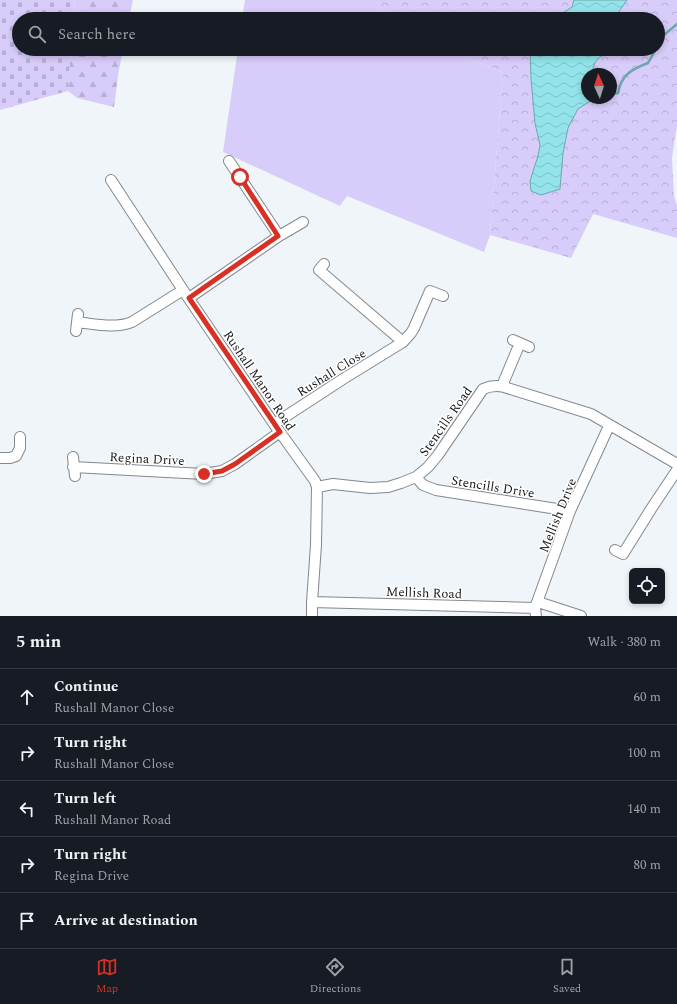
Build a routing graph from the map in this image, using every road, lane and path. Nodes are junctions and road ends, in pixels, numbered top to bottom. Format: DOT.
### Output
graph roads {
  1 [pos="229,161"];
  2 [pos="111,180"];
  3 [pos="302,222"];
  4 [pos="278,236"];
  5 [pos="324,264"];
  6 [pos="186,294"];
  7 [pos="443,296"];
  8 [pos="77,322"];
  9 [pos="403,342"];
  10 [pos="529,347"];
  11 [pos="504,387"];
  12 [pos="609,426"];
  13 [pos="277,428"];
  14 [pos="19,438"];
  15 [pos="0,458"];
  16 [pos="677,464"];
  17 [pos="74,467"];
  18 [pos="677,470"];
  19 [pos="416,477"];
  20 [pos="317,487"];
  21 [pos="570,511"];
  22 [pos="615,550"];
  23 [pos="312,602"];
  24 [pos="536,609"];
  25 [pos="312,616"];
  26 [pos="581,616"];
  1 -- 4 [label="street"];
  2 -- 6 [label="street, Rushall Manor Road"];
  3 -- 4 [label="street"];
  4 -- 6 [label="street"];
  5 -- 9 [label="street"];
  6 -- 8 [label="street"];
  6 -- 13 [label="street, Rushall Manor Road"];
  7 -- 9 [label="street, Rushall Close"];
  9 -- 13 [label="street, Rushall Close"];
  10 -- 11 [label="street"];
  11 -- 12 [label="street, Stencills Road"];
  11 -- 19 [label="street, Stencills Road"];
  12 -- 16 [label="street, Stencills Road"];
  12 -- 21 [label="street, Mellish Drive"];
  13 -- 17 [label="street, Regina Drive"];
  13 -- 20 [label="street, Rushall Manor Road"];
  14 -- 15 [label="street"];
  18 -- 22 [label="street"];
  19 -- 20 [label="street, Stencills Road"];
  19 -- 21 [label="street, Stencills Drive"];
  20 -- 23 [label="street"];
  21 -- 24 [label="street, Mellish Drive"];
  23 -- 24 [label="street, Mellish Road"];
  23 -- 25 [label="street"];
  24 -- 26 [label="street, Mellish Road"];
}
